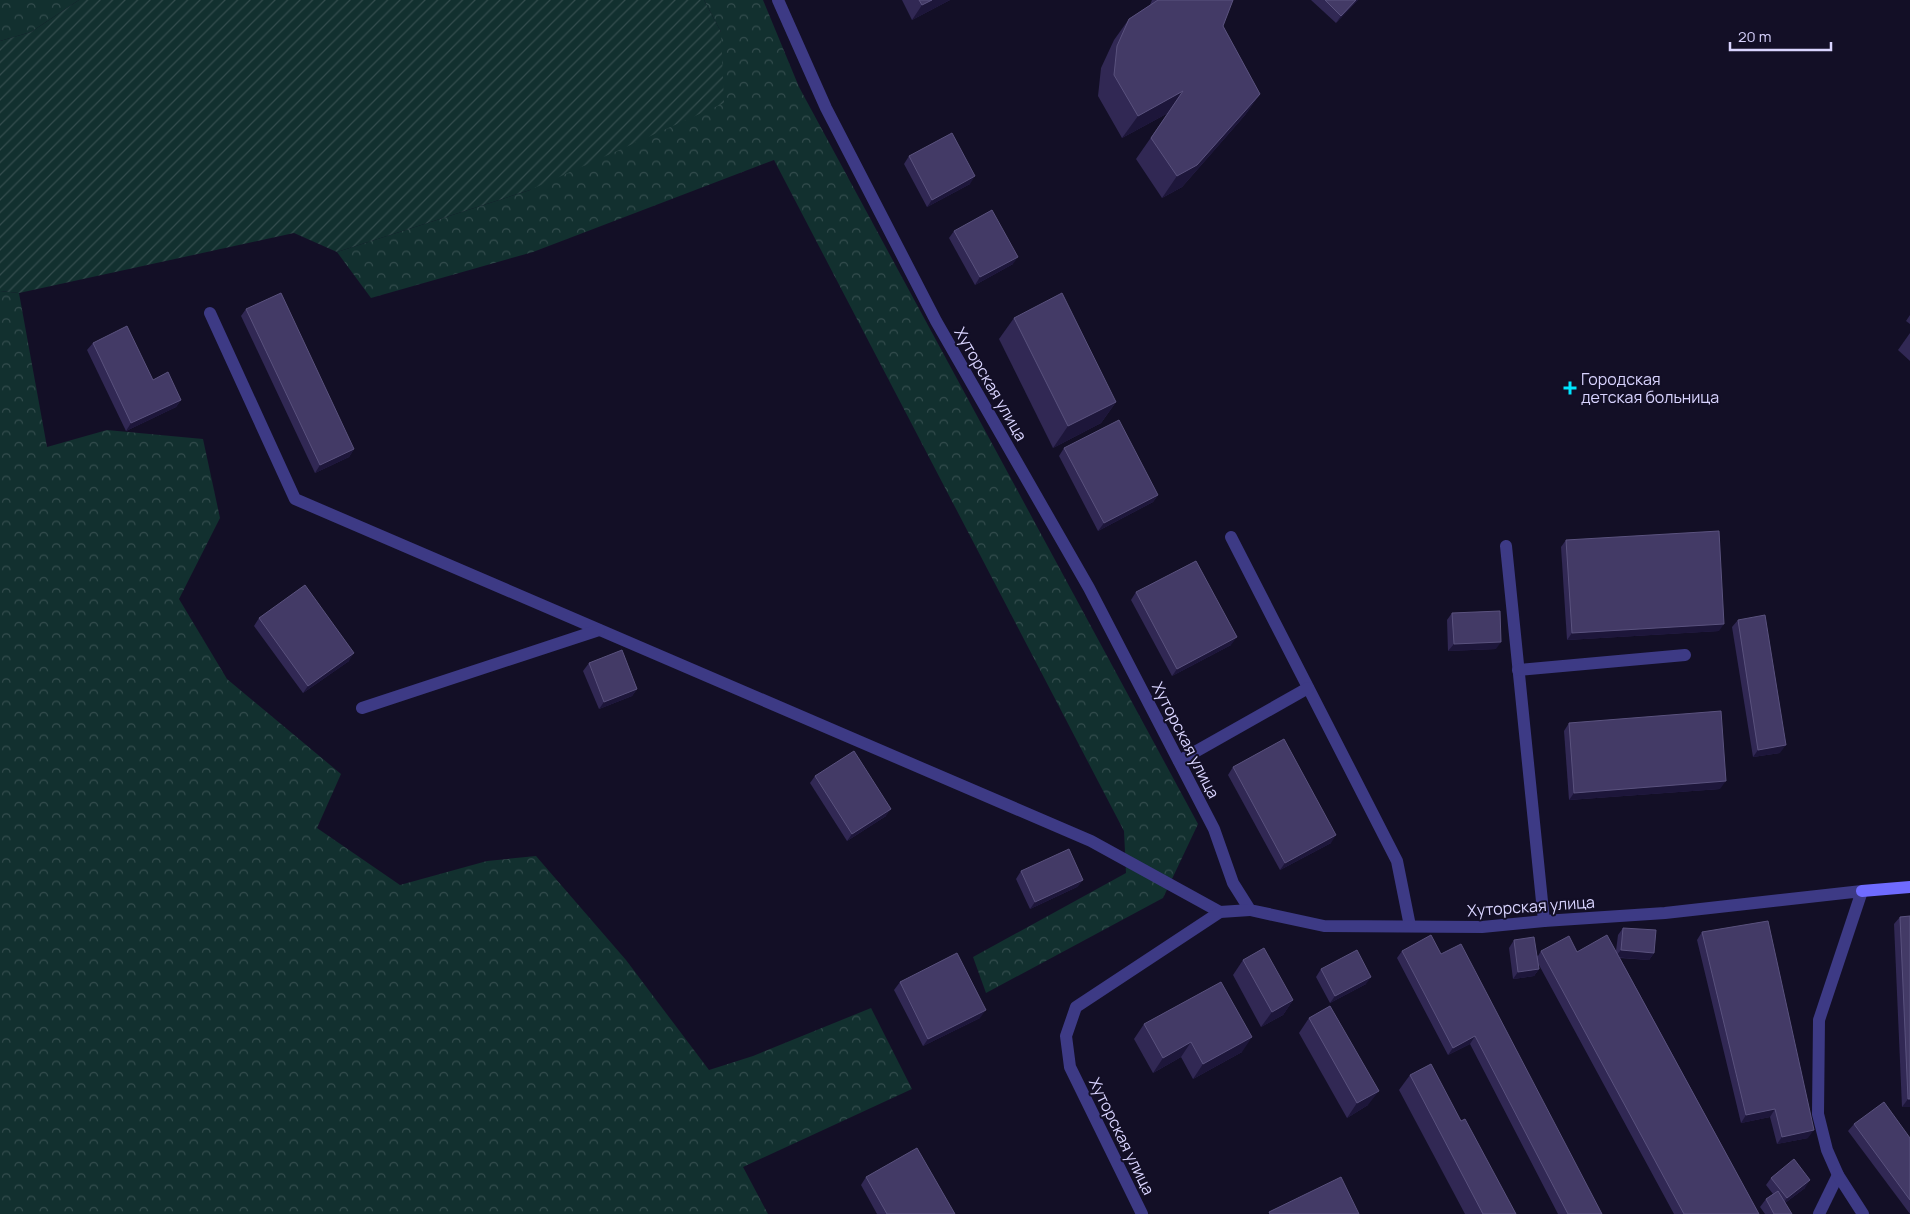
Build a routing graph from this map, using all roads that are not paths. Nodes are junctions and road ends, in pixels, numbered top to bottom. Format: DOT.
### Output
graph roads {
  1 [pos="778,0"];
  2 [pos="210,313"];
  3 [pos="1231,537"];
  4 [pos="1506,546"];
  5 [pos="599,630"];
  6 [pos="1685,655"];
  7 [pos="1518,670"];
  8 [pos="1308,688"];
  9 [pos="362,708"];
  10 [pos="1179,761"];
  11 [pos="1910,886"];
  12 [pos="1862,891"];
  13 [pos="1250,910"];
  14 [pos="1220,912"];
  15 [pos="1544,921"];
  16 [pos="1410,926"];
  17 [pos="1838,1175"];
  18 [pos="1142,1214"];
  19 [pos="1819,1214"];
  20 [pos="1863,1214"];
  1 -- 10 [label="street, Хуторская улица"];
  2 -- 5 [label="street"];
  3 -- 8 [label="street"];
  4 -- 7 [label="street"];
  5 -- 9 [label="street"];
  5 -- 14 [label="street"];
  6 -- 7 [label="street"];
  7 -- 15 [label="street"];
  8 -- 10 [label="street"];
  8 -- 16 [label="street"];
  10 -- 13 [label="street, Хуторская улица"];
  11 -- 12 [label="street, Хуторская улица"];
  12 -- 15 [label="street, Хуторская улица"];
  12 -- 17 [label="street"];
  13 -- 14 [label="street"];
  13 -- 16 [label="street, Хуторская улица"];
  14 -- 18 [label="street, Хуторская улица"];
  15 -- 16 [label="street, Хуторская улица"];
  17 -- 19 [label="street"];
  17 -- 20 [label="street"];
}
